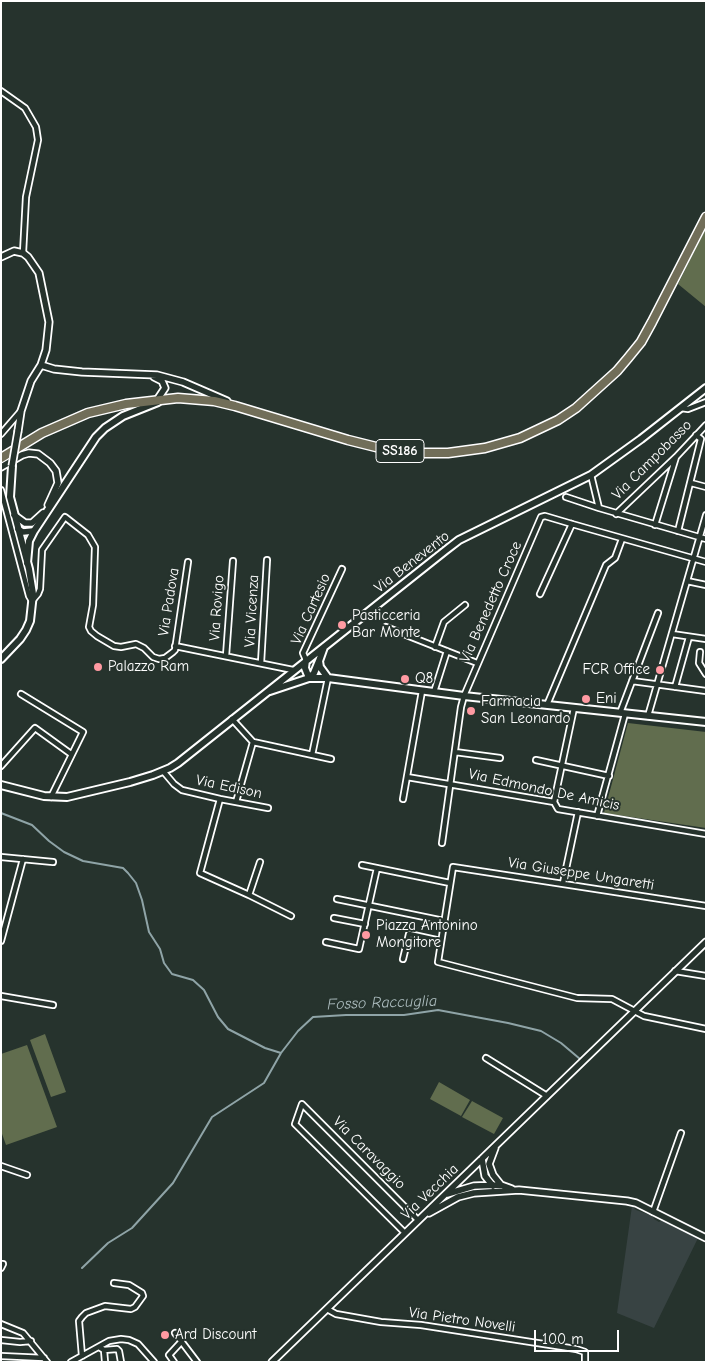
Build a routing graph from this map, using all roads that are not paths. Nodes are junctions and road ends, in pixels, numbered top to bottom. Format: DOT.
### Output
graph roads {
  1 [pos="1,91"];
  2 [pos="706,218"];
  3 [pos="23,253"];
  4 [pos="1,257"];
  5 [pos="41,365"];
  6 [pos="142,375"];
  7 [pos="706,388"];
  8 [pos="161,399"];
  9 [pos="706,402"];
  10 [pos="235,406"];
  11 [pos="680,408"];
  12 [pos="21,411"];
  13 [pos="706,425"];
  14 [pos="1,434"];
  15 [pos="696,435"];
  16 [pos="676,457"];
  17 [pos="1,458"];
  18 [pos="12,466"];
  19 [pos="1,467"];
  20 [pos="591,475"];
  21 [pos="690,483"];
  22 [pos="706,487"];
  23 [pos="1,490"];
  24 [pos="566,497"];
  25 [pos="599,508"];
  26 [pos="46,510"];
  27 [pos="616,514"];
  28 [pos="14,515"];
  29 [pos="706,515"];
  30 [pos="572,524"];
  31 [pos="655,525"];
  32 [pos="18,529"];
  33 [pos="34,531"];
  34 [pos="678,531"];
  35 [pos="699,537"];
  36 [pos="622,538"];
  37 [pos="706,539"];
  38 [pos="693,559"];
  39 [pos="267,560"];
  40 [pos="233,561"];
  41 [pos="188,562"];
  42 [pos="706,562"];
  43 [pos="27,563"];
  44 [pos="342,569"];
  45 [pos="687,581"];
  46 [pos="706,585"];
  47 [pos="540,594"];
  48 [pos="32,601"];
  49 [pos="465,605"];
  50 [pos="658,613"];
  51 [pos="386,627"];
  52 [pos="672,634"];
  53 [pos="689,636"];
  54 [pos="706,639"];
  55 [pos="326,644"];
  56 [pos="175,646"];
  57 [pos="435,647"];
  58 [pos="447,651"];
  59 [pos="700,652"];
  60 [pos="226,656"];
  61 [pos="1,659"];
  62 [pos="306,660"];
  63 [pos="319,661"];
  64 [pos="262,663"];
  65 [pos="477,663"];
  66 [pos="293,670"];
  67 [pos="706,674"];
  68 [pos="309,678"];
  69 [pos="328,678"];
  70 [pos="632,681"];
  71 [pos="658,685"];
  72 [pos="675,687"];
  73 [pos="422,691"];
  74 [pos="706,691"];
  75 [pos="434,692"];
  76 [pos="265,693"];
  77 [pos="22,694"];
  78 [pos="464,696"];
  79 [pos="547,705"];
  80 [pos="574,708"];
  81 [pos="623,713"];
  82 [pos="648,716"];
  83 [pos="232,719"];
  84 [pos="706,722"];
  85 [pos="253,742"];
  86 [pos="455,752"];
  87 [pos="71,754"];
  88 [pos="312,755"];
  89 [pos="500,758"];
  90 [pos="331,759"];
  91 [pos="536,760"];
  92 [pos="1,766"];
  93 [pos="562,766"];
  94 [pos="163,771"];
  95 [pos="609,776"];
  96 [pos="407,777"];
  97 [pos="450,784"];
  98 [pos="1,785"];
  99 [pos="51,797"];
  100 [pos="220,799"];
  101 [pos="403,799"];
  102 [pos="236,802"];
  103 [pos="554,802"];
  104 [pos="268,808"];
  105 [pos="578,812"];
  106 [pos="597,816"];
  107 [pos="706,834"];
  108 [pos="442,843"];
  109 [pos="1,857"];
  110 [pos="23,859"];
  111 [pos="53,862"];
  112 [pos="260,862"];
  113 [pos="362,865"];
  114 [pos="377,868"];
  115 [pos="450,884"];
  116 [pos="563,884"];
  117 [pos="250,895"];
  118 [pos="337,898"];
  119 [pos="368,906"];
  120 [pos="706,906"];
  121 [pos="292,916"];
  122 [pos="334,918"];
  123 [pos="444,921"];
  124 [pos="363,923"];
  125 [pos="1,941"];
  126 [pos="441,941"];
  127 [pos="326,942"];
  128 [pos="706,942"];
  129 [pos="403,960"];
  130 [pos="675,971"];
  131 [pos="706,976"];
  132 [pos="1,996"];
  133 [pos="53,1004"];
  134 [pos="635,1010"];
  135 [pos="706,1028"];
  136 [pos="486,1058"];
  137 [pos="547,1096"];
  138 [pos="682,1133"];
  139 [pos="497,1144"];
  140 [pos="482,1158"];
  141 [pos="1,1166"];
  142 [pos="27,1175"];
  143 [pos="492,1185"];
  144 [pos="500,1188"];
  145 [pos="445,1195"];
  146 [pos="653,1212"];
  147 [pos="418,1220"];
  148 [pos="405,1233"];
  149 [pos="706,1238"];
  150 [pos="114,1283"];
  151 [pos="327,1309"];
  152 [pos="1,1324"];
  153 [pos="175,1333"];
  154 [pos="1,1340"];
  155 [pos="31,1341"];
  156 [pos="182,1341"];
  157 [pos="101,1349"];
  158 [pos="1,1356"];
  159 [pos="82,1356"];
  160 [pos="46,1360"];
  161 [pos="70,1362"];
  162 [pos="105,1362"];
  163 [pos="121,1362"];
  164 [pos="154,1362"];
  165 [pos="174,1362"];
  166 [pos="197,1362"];
  167 [pos="272,1362"];
  168 [pos="585,1362"];
  1 -- 3 [label="street"];
  2 -- 10 [label="main road, SS186"];
  3 -- 4 [label="street"];
  3 -- 5 [label="street"];
  5 -- 6 [label="street"];
  5 -- 12 [label="street"];
  6 -- 8 [label="street"];
  6 -- 10 [label="street"];
  7 -- 11 [label="main road, Via Benevento"];
  8 -- 10 [label="main road, SS186"];
  8 -- 17 [label="main road, SS186"];
  8 -- 26 [label="main road"];
  9 -- 11 [label="street"];
  11 -- 20 [label="main road, Via Benevento"];
  12 -- 14 [label="street"];
  12 -- 18 [label="street, bridge"];
  13 -- 15 [label="street, Via Campobasso"];
  15 -- 16 [label="street, Via Campobasso"];
  15 -- 21 [label="street"];
  16 -- 27 [label="street, Via Campobasso"];
  16 -- 31 [label="street"];
  18 -- 28 [label="main road"];
  19 -- 26 [label="street"];
  20 -- 25 [label="street"];
  20 -- 55 [label="main road, Via Benevento"];
  21 -- 22 [label="street"];
  21 -- 34 [label="street"];
  23 -- 48 [label="street"];
  24 -- 25 [label="street"];
  25 -- 27 [label="street"];
  26 -- 28 [label="street"];
  26 -- 33 [label="main road"];
  27 -- 31 [label="street"];
  28 -- 32 [label="main road"];
  29 -- 35 [label="street"];
  30 -- 36 [label="street"];
  30 -- 47 [label="street"];
  30 -- 65 [label="street, Via Benedetto Croce"];
  31 -- 34 [label="street"];
  32 -- 33 [label="street"];
  32 -- 43 [label="main road"];
  33 -- 43 [label="main road"];
  34 -- 35 [label="street"];
  35 -- 37 [label="street"];
  35 -- 38 [label="street"];
  36 -- 38 [label="street"];
  36 -- 79 [label="street"];
  38 -- 42 [label="street"];
  38 -- 45 [label="street"];
  39 -- 64 [label="street, Via Vicenza"];
  40 -- 60 [label="street, Via Rovigo"];
  41 -- 56 [label="street, Via Padova"];
  43 -- 48 [label="main road"];
  44 -- 62 [label="street, Via Cartesio"];
  45 -- 46 [label="street"];
  45 -- 52 [label="street"];
  48 -- 56 [label="street"];
  48 -- 61 [label="main road"];
  49 -- 57 [label="street"];
  50 -- 70 [label="street"];
  51 -- 57 [label="street"];
  52 -- 53 [label="street"];
  52 -- 71 [label="street"];
  53 -- 54 [label="street"];
  53 -- 72 [label="street"];
  55 -- 62 [label="main road, Via Benevento"];
  55 -- 63 [label="main road"];
  56 -- 60 [label="street"];
  57 -- 58 [label="street"];
  58 -- 65 [label="street"];
  58 -- 75 [label="street"];
  59 -- 67 [label="street"];
  60 -- 64 [label="street"];
  62 -- 66 [label="main road, Via Benevento"];
  62 -- 68 [label="main road"];
  63 -- 68 [label="main road"];
  63 -- 69 [label="main road"];
  64 -- 66 [label="street"];
  65 -- 78 [label="street, Via Benedetto Croce"];
  66 -- 76 [label="main road, Via Benevento"];
  68 -- 69 [label="main road"];
  68 -- 76 [label="main road"];
  69 -- 73 [label="main road"];
  69 -- 88 [label="street"];
  70 -- 71 [label="street"];
  70 -- 81 [label="street"];
  71 -- 72 [label="street"];
  71 -- 82 [label="street"];
  72 -- 74 [label="street"];
  73 -- 75 [label="main road"];
  73 -- 96 [label="street"];
  75 -- 78 [label="main road"];
  76 -- 83 [label="main road, Via Benevento"];
  77 -- 87 [label="street"];
  78 -- 79 [label="main road"];
  78 -- 86 [label="street, Via Benedetto Croce"];
  79 -- 80 [label="main road"];
  80 -- 81 [label="main road"];
  80 -- 93 [label="street"];
  81 -- 82 [label="main road"];
  81 -- 95 [label="street"];
  82 -- 84 [label="main road"];
  83 -- 85 [label="street"];
  83 -- 94 [label="main road, Via Benevento"];
  85 -- 88 [label="street"];
  85 -- 102 [label="street"];
  86 -- 89 [label="street"];
  86 -- 97 [label="street, Via Benedetto Croce"];
  87 -- 92 [label="street"];
  87 -- 99 [label="street"];
  88 -- 90 [label="street"];
  91 -- 93 [label="street"];
  93 -- 95 [label="street"];
  93 -- 103 [label="street"];
  94 -- 99 [label="main road, Via Benevento"];
  94 -- 100 [label="street, Via Edison"];
  95 -- 106 [label="street"];
  96 -- 97 [label="street, Via Edmondo De Amicis"];
  96 -- 101 [label="street"];
  97 -- 103 [label="street, Via Edmondo De Amicis"];
  97 -- 108 [label="street, Via Benedetto Croce"];
  98 -- 99 [label="main road, Via Benevento"];
  100 -- 102 [label="street, Via Edison"];
  100 -- 117 [label="street"];
  102 -- 104 [label="street, Via Edison"];
  103 -- 105 [label="street, Via Edmondo De Amicis"];
  105 -- 106 [label="street, Via Edmondo De Amicis"];
  105 -- 116 [label="street"];
  106 -- 107 [label="street, Via Edmondo De Amicis"];
  109 -- 110 [label="street"];
  110 -- 111 [label="street"];
  110 -- 125 [label="street"];
  112 -- 117 [label="street"];
  113 -- 114 [label="street"];
  114 -- 115 [label="street"];
  114 -- 119 [label="street"];
  115 -- 116 [label="street, Via Giuseppe Ungaretti"];
  115 -- 123 [label="street"];
  116 -- 120 [label="street, Via Giuseppe Ungaretti"];
  117 -- 121 [label="street"];
  118 -- 119 [label="street"];
  119 -- 123 [label="street"];
  119 -- 124 [label="street"];
  122 -- 124 [label="street"];
  123 -- 126 [label="street"];
  124 -- 127 [label="street"];
  126 -- 129 [label="street"];
  126 -- 134 [label="street"];
  128 -- 130 [label="street, Via Vecchia"];
  130 -- 131 [label="street"];
  130 -- 134 [label="street, Via Vecchia"];
  132 -- 133 [label="street"];
  134 -- 135 [label="street"];
  134 -- 137 [label="street, Via Vecchia"];
  136 -- 137 [label="street"];
  137 -- 139 [label="street, Via Vecchia"];
  138 -- 146 [label="street"];
  139 -- 140 [label="street, Via Vecchia"];
  139 -- 144 [label="street"];
  140 -- 143 [label="street"];
  140 -- 145 [label="street, Via Vecchia"];
  141 -- 142 [label="street"];
  143 -- 144 [label="street"];
  143 -- 145 [label="street"];
  144 -- 146 [label="street"];
  144 -- 147 [label="street"];
  145 -- 147 [label="street, Via Vecchia"];
  146 -- 149 [label="street"];
  147 -- 148 [label="street, Via Vecchia"];
  147 -- 148 [label="street, Via Caravaggio"];
  148 -- 151 [label="street, Via Vecchia"];
  150 -- 159 [label="street"];
  151 -- 167 [label="street, Via Vecchia"];
  151 -- 168 [label="street, Via Pietro Novelli"];
  152 -- 155 [label="street"];
  153 -- 156 [label="street"];
  154 -- 155 [label="street"];
  155 -- 160 [label="street"];
  156 -- 165 [label="street"];
  156 -- 166 [label="street"];
  157 -- 159 [label="street"];
  157 -- 162 [label="street"];
  157 -- 163 [label="street"];
  157 -- 164 [label="street"];
  158 -- 160 [label="street"];
  159 -- 161 [label="street"];
}
